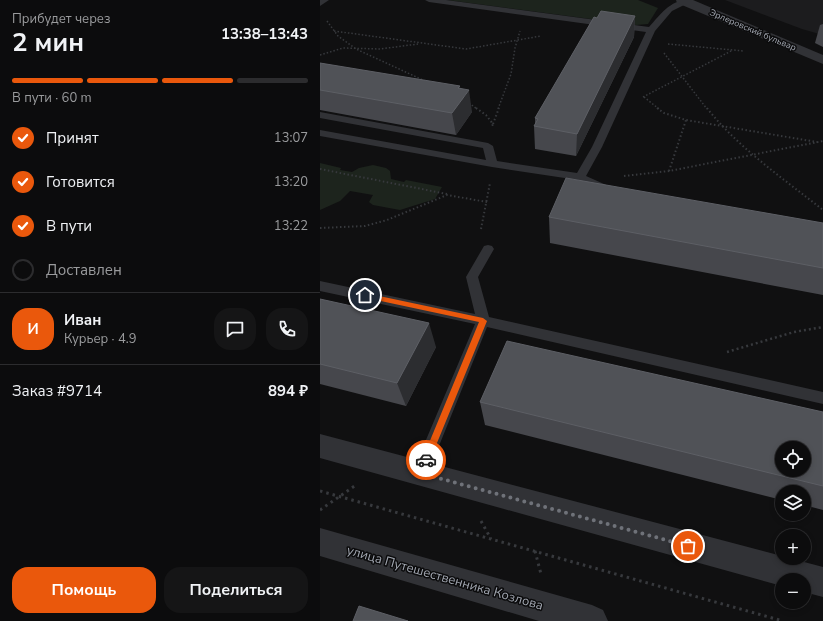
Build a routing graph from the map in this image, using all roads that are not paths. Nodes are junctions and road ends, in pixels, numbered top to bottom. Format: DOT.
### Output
graph roads {
  1 [pos="325,0"];
  2 [pos="428,0"];
  3 [pos="683,1"];
  4 [pos="320,4"];
  5 [pos="651,30"];
  6 [pos="823,60"];
  7 [pos="320,115"];
  8 [pos="320,133"];
  9 [pos="492,164"];
  10 [pos="580,176"];
  11 [pos="617,192"];
  12 [pos="488,249"];
  13 [pos="320,286"];
  14 [pos="483,321"];
  15 [pos="823,398"];
  16 [pos="320,446"];
  17 [pos="420,473"];
  18 [pos="320,542"];
  19 [pos="823,582"];
  20 [pos="592,621"];
  1 -- 4 [label="lane"];
  2 -- 5 [label="lane"];
  3 -- 5 [label="lane"];
  3 -- 6 [label="street, Эрлеровский бульвар"];
  5 -- 10 [label="lane"];
  7 -- 9 [label="lane"];
  8 -- 9 [label="lane"];
  9 -- 10 [label="lane"];
  10 -- 11 [label="lane"];
  12 -- 14 [label="lane"];
  13 -- 14 [label="lane"];
  14 -- 15 [label="lane"];
  14 -- 17 [label="lane"];
  16 -- 17 [label="street"];
  17 -- 19 [label="street"];
  18 -- 20 [label="street, улица Путешественника Козлова"];
}
